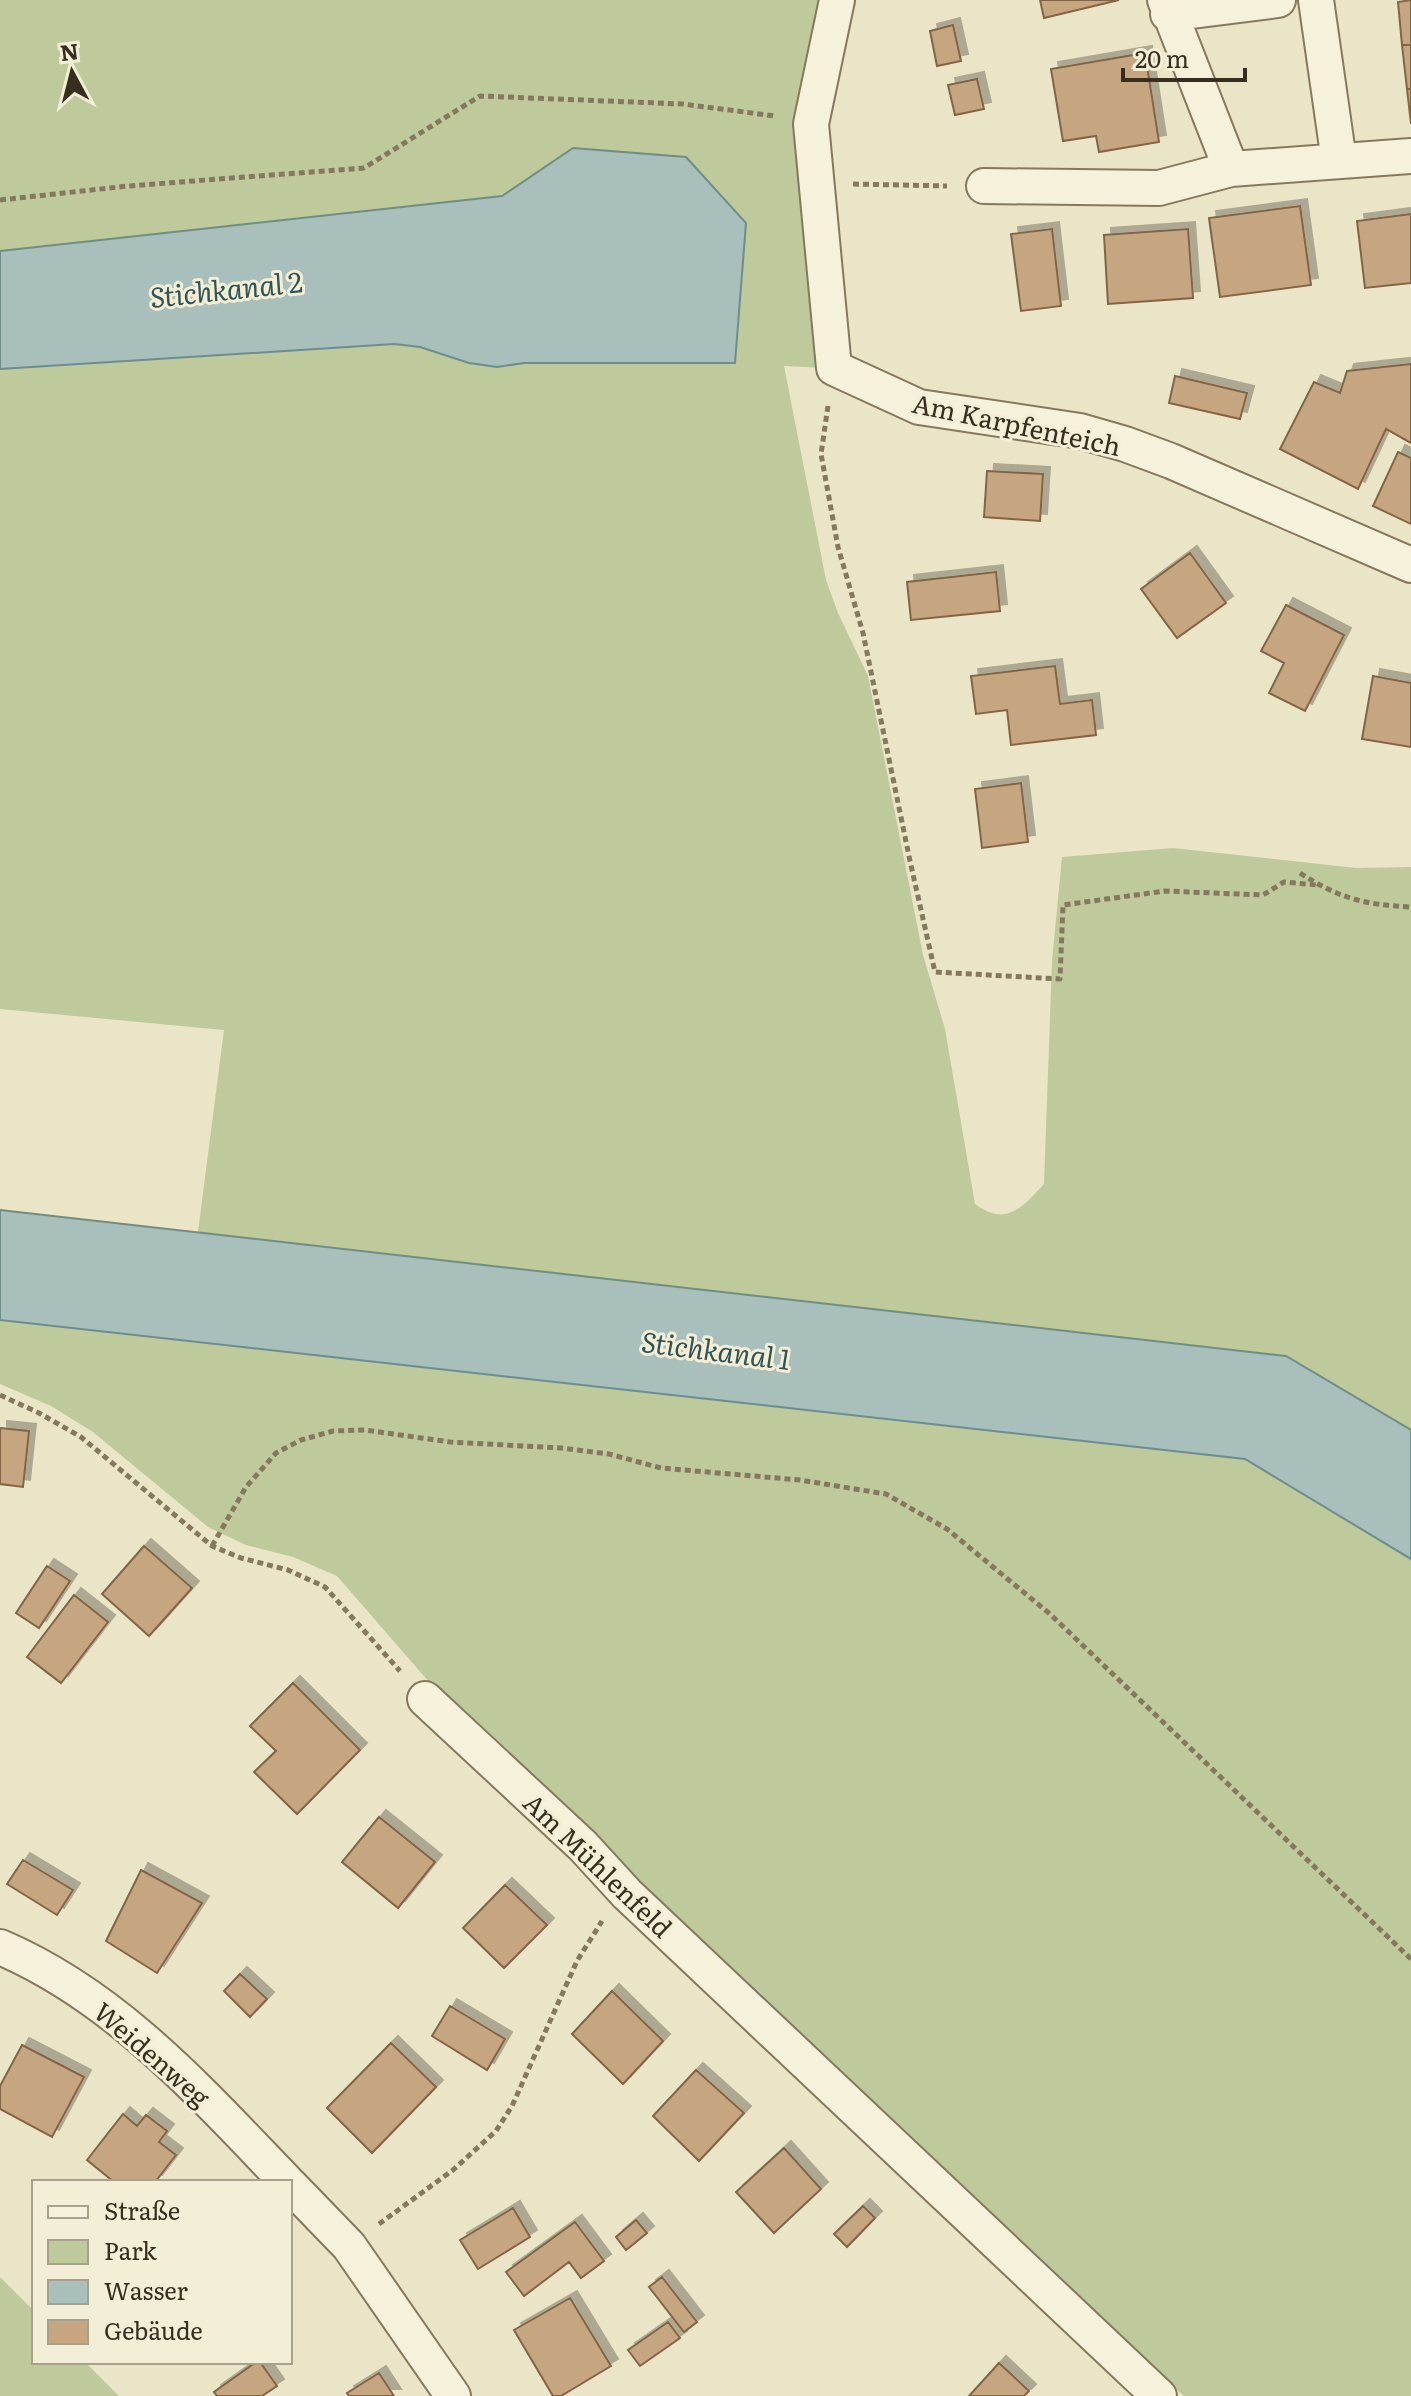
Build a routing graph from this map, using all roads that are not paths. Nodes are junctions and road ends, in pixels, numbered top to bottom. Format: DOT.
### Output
graph roads {
  1 [pos="837,0"];
  2 [pos="1278,0"];
  3 [pos="1316,0"];
  4 [pos="1166,7"];
  5 [pos="1411,156"];
  6 [pos="1339,161"];
  7 [pos="1231,169"];
  8 [pos="984,186"];
  9 [pos="1411,565"];
  10 [pos="425,1699"];
  11 [pos="0,1947"];
  12 [pos="286,2180"];
  13 [pos="292,2186"];
  14 [pos="453,2396"];
  15 [pos="1159,2396"];
  1 -- 9 [label="street, Am Karpfenteich"];
  2 -- 4 [label="street"];
  3 -- 6 [label="street"];
  4 -- 7 [label="street"];
  5 -- 6 [label="street"];
  6 -- 7 [label="street"];
  7 -- 8 [label="street"];
  10 -- 15 [label="street, Am Mühlenfeld"];
  11 -- 12 [label="street, Weidenweg"];
  13 -- 14 [label="street, Weidenweg"];
}
